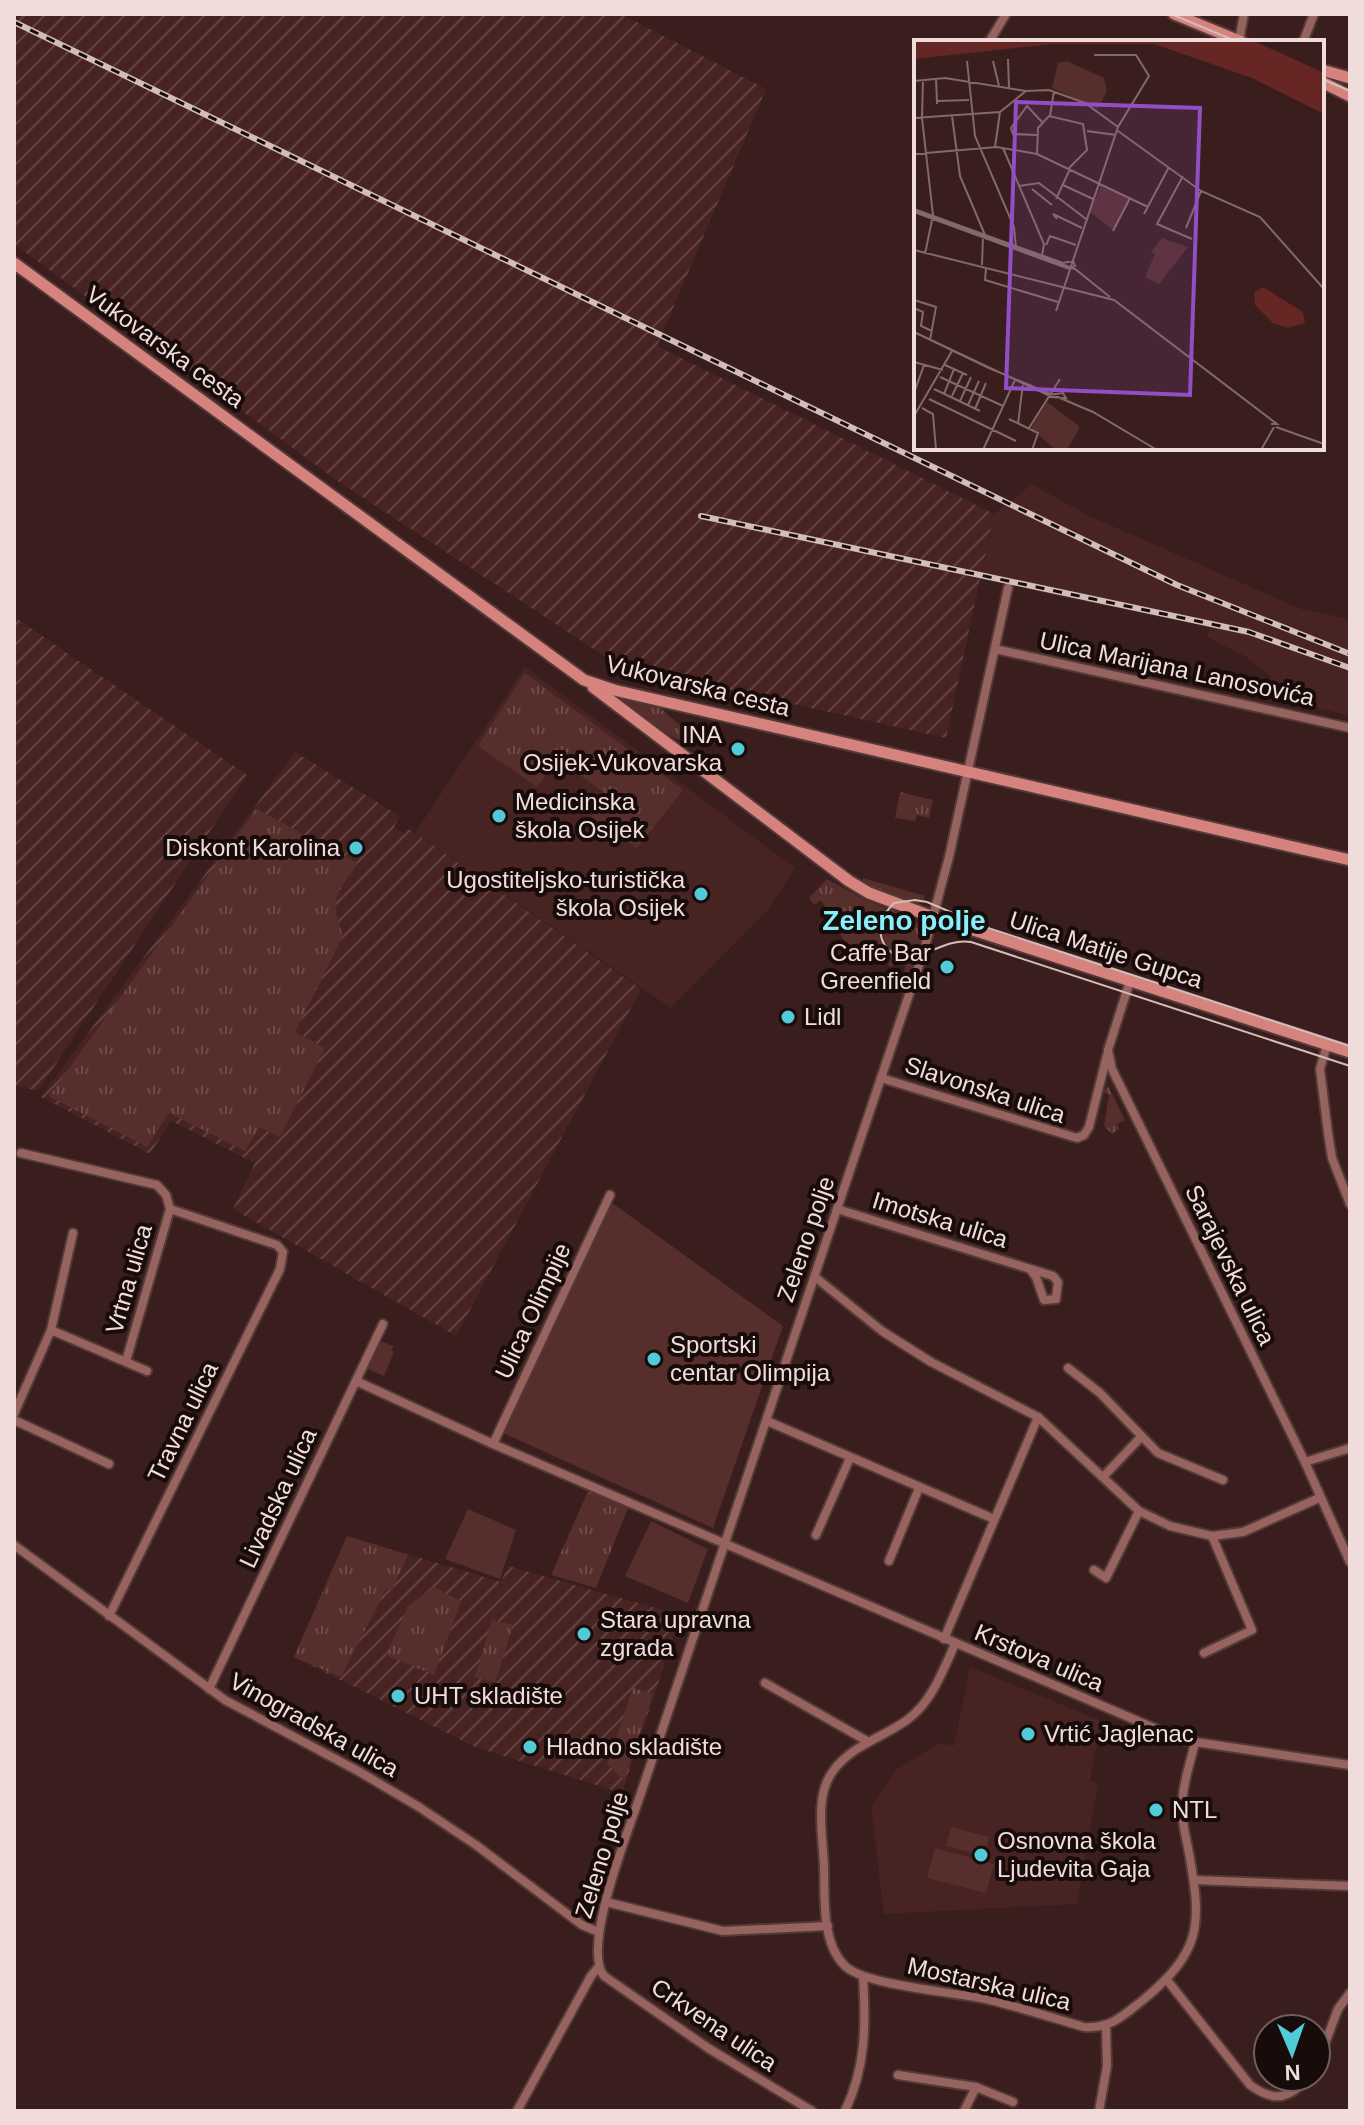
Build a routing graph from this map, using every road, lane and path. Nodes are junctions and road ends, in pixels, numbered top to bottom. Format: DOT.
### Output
graph roads {
  1 [pos="1006,14"];
  2 [pos="1174,14"];
  3 [pos="1244,14"];
  4 [pos="1314,14"];
  5 [pos="990,40"];
  6 [pos="1238,40"];
  7 [pos="1240,40"];
  8 [pos="1304,40"];
  9 [pos="1324,71"];
  10 [pos="1350,78"];
  11 [pos="1324,83"];
  12 [pos="1350,96"];
  13 [pos="14,263"];
  14 [pos="1008,588"];
  15 [pos="995,649"];
  16 [pos="584,680"];
  17 [pos="1350,728"];
  18 [pos="969,772"];
  19 [pos="1350,860"];
  20 [pos="933,917"];
  21 [pos="1130,981"];
  22 [pos="1327,1045"];
  23 [pos="1108,1050"];
  24 [pos="1350,1052"];
  25 [pos="881,1078"];
  26 [pos="21,1153"];
  27 [pos="610,1195"];
  28 [pos="1350,1204"];
  29 [pos="170,1209"];
  30 [pos="837,1209"];
  31 [pos="73,1233"];
  32 [pos="277,1245"];
  33 [pos="1030,1269"];
  34 [pos="815,1277"];
  35 [pos="383,1324"];
  36 [pos="51,1330"];
  37 [pos="126,1361"];
  38 [pos="1068,1368"];
  39 [pos="147,1371"];
  40 [pos="356,1381"];
  41 [pos="14,1414"];
  42 [pos="1038,1417"];
  43 [pos="14,1420"];
  44 [pos="767,1421"];
  45 [pos="1141,1437"];
  46 [pos="493,1444"];
  47 [pos="1350,1448"];
  48 [pos="850,1458"];
  49 [pos="1305,1462"];
  50 [pos="109,1464"];
  51 [pos="1103,1477"];
  52 [pos="1223,1480"];
  53 [pos="919,1488"];
  54 [pos="1319,1498"];
  55 [pos="1139,1511"];
  56 [pos="994,1519"];
  57 [pos="816,1535"];
  58 [pos="1212,1536"];
  59 [pos="725,1542"];
  60 [pos="14,1545"];
  61 [pos="889,1561"];
  62 [pos="1350,1562"];
  63 [pos="1094,1570"];
  64 [pos="109,1616"];
  65 [pos="944,1639"];
  66 [pos="955,1644"];
  67 [pos="1204,1653"];
  68 [pos="765,1683"];
  69 [pos="209,1689"];
  70 [pos="867,1741"];
  71 [pos="1195,1743"];
  72 [pos="1350,1765"];
  73 [pos="1194,1880"];
  74 [pos="1350,1886"];
  75 [pos="606,1902"];
  76 [pos="828,1926"];
  77 [pos="599,1932"];
  78 [pos="599,1966"];
  79 [pos="863,1977"];
  80 [pos="1167,1980"];
  81 [pos="1350,1993"];
  82 [pos="1332,2025"];
  83 [pos="1106,2027"];
  84 [pos="898,2075"];
  85 [pos="1252,2086"];
  86 [pos="976,2087"];
  87 [pos="1261,2093"];
  88 [pos="1288,2093"];
  89 [pos="1013,2102"];
  90 [pos="517,2111"];
  91 [pos="812,2111"];
  92 [pos="845,2111"];
  93 [pos="964,2111"];
  94 [pos="1099,2111"];
  1 -- 5 [label="street"];
  2 -- 6 [label="main road"];
  3 -- 7 [label="street"];
  4 -- 8 [label="street"];
  9 -- 10 [label="main road"];
  11 -- 12 [label="main road"];
  13 -- 16 [label="main road, Vukovarska cesta"];
  14 -- 15 [label="street, Zeleno polje"];
  15 -- 17 [label="street, Ulica Marijana Lanosovića"];
  15 -- 18 [label="street, Zeleno polje"];
  16 -- 18 [label="main road, Vukovarska cesta"];
  16 -- 20 [label="main road, Ulica Matije Gupca"];
  18 -- 19 [label="main road, Vukovarska cesta"];
  18 -- 20 [label="street, Zeleno polje"];
  20 -- 21 [label="main road, Ulica Matije Gupca"];
  20 -- 25 [label="street, Zeleno polje"];
  21 -- 22 [label="main road, Ulica Matije Gupca"];
  21 -- 23 [label="street"];
  22 -- 24 [label="main road, Ulica Matije Gupca"];
  22 -- 28 [label="street"];
  23 -- 25 [label="street, Slavonska ulica"];
  23 -- 49 [label="street, Sarajevska ulica"];
  25 -- 30 [label="street, Zeleno polje"];
  26 -- 29 [label="street, Vrtna ulica"];
  27 -- 46 [label="street, Ulica Olimpije"];
  29 -- 32 [label="street, Vrtna ulica"];
  29 -- 37 [label="street, Vrtna ulica"];
  30 -- 33 [label="street, Imotska ulica"];
  30 -- 34 [label="street, Zeleno polje"];
  31 -- 36 [label="street"];
  32 -- 64 [label="street, Travna ulica"];
  34 -- 42 [label="street"];
  34 -- 44 [label="street, Zeleno polje"];
  35 -- 40 [label="street, Livadska ulica"];
  36 -- 37 [label="street"];
  36 -- 41 [label="street"];
  37 -- 39 [label="street"];
  38 -- 45 [label="street"];
  40 -- 46 [label="street"];
  40 -- 69 [label="street, Livadska ulica"];
  42 -- 51 [label="street"];
  42 -- 56 [label="street"];
  43 -- 50 [label="street"];
  44 -- 48 [label="street"];
  44 -- 59 [label="street, Zeleno polje"];
  45 -- 51 [label="street"];
  45 -- 52 [label="street"];
  46 -- 59 [label="street"];
  47 -- 49 [label="street"];
  48 -- 53 [label="street"];
  48 -- 57 [label="street"];
  49 -- 54 [label="street, Sarajevska ulica"];
  51 -- 55 [label="street"];
  53 -- 56 [label="street"];
  53 -- 61 [label="street"];
  54 -- 58 [label="street"];
  54 -- 62 [label="street, Sarajevska ulica"];
  55 -- 58 [label="street"];
  55 -- 63 [label="street"];
  56 -- 65 [label="street"];
  58 -- 67 [label="street"];
  59 -- 65 [label="street, Krstova ulica"];
  59 -- 75 [label="street, Zeleno polje"];
  60 -- 64 [label="street, Vinogradska ulica"];
  64 -- 69 [label="street, Vinogradska ulica"];
  65 -- 66 [label="street, Krstova ulica"];
  66 -- 70 [label="street"];
  66 -- 71 [label="street, Krstova ulica"];
  68 -- 70 [label="street"];
  69 -- 77 [label="street, Vinogradska ulica"];
  70 -- 76 [label="street"];
  71 -- 72 [label="street, Krstova ulica"];
  71 -- 73 [label="street"];
  73 -- 74 [label="street"];
  73 -- 80 [label="street"];
  75 -- 76 [label="street"];
  75 -- 77 [label="street, Zeleno polje"];
  76 -- 79 [label="street"];
  77 -- 78 [label="street, Zeleno polje"];
  78 -- 90 [label="street"];
  78 -- 91 [label="street, Crkvena ulica"];
  79 -- 83 [label="street, Mostarska ulica"];
  79 -- 92 [label="street"];
  80 -- 83 [label="street"];
  80 -- 85 [label="street"];
  81 -- 82 [label="street"];
  83 -- 94 [label="street"];
  84 -- 86 [label="street"];
  86 -- 89 [label="street"];
  86 -- 93 [label="street"];
  87 -- 88 [label="street"];
}
